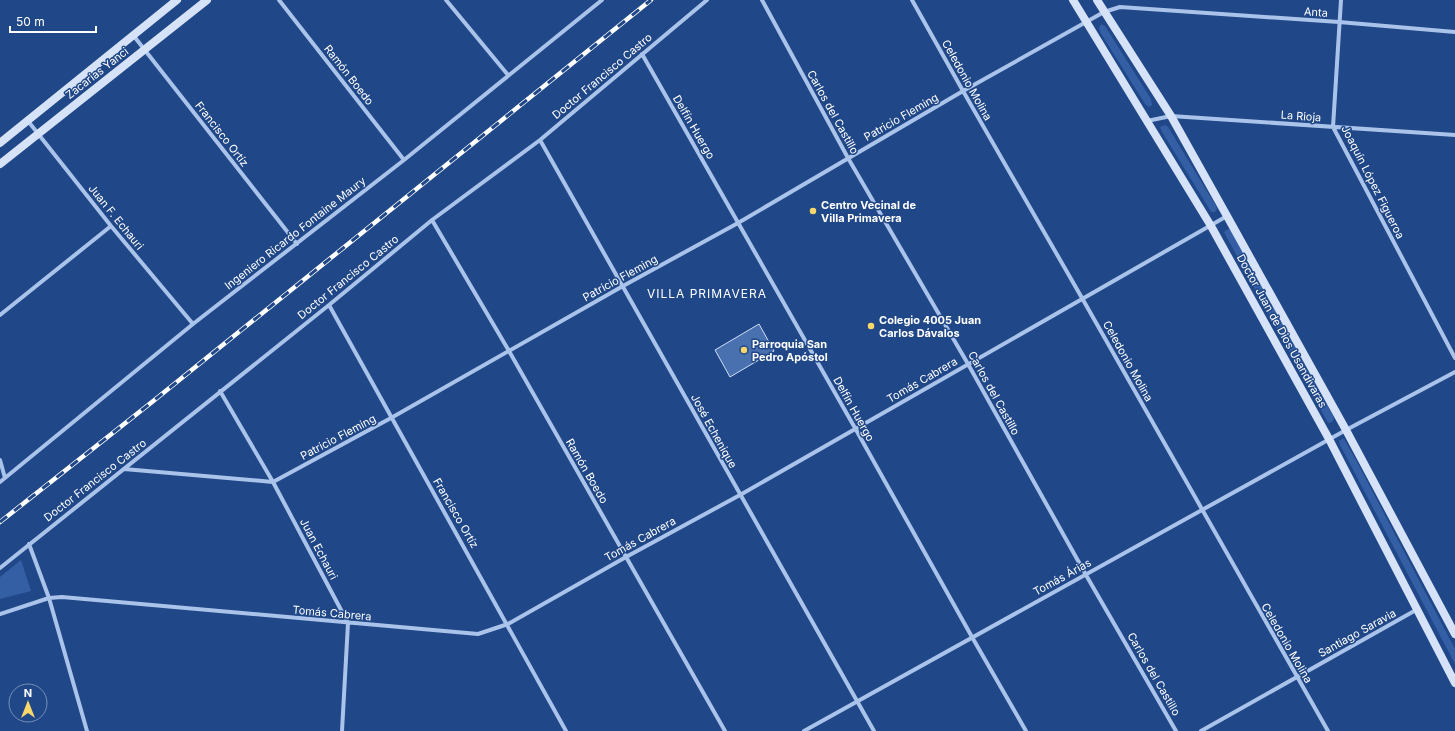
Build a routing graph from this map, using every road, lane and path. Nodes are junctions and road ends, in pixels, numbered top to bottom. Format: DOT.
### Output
graph roads {
  1 [pos="177,0"];
  2 [pos="207,0"];
  3 [pos="279,0"];
  4 [pos="446,0"];
  5 [pos="602,0"];
  6 [pos="706,0"];
  7 [pos="762,0"];
  8 [pos="912,0"];
  9 [pos="1073,0"];
  10 [pos="1096,0"];
  11 [pos="1341,0"];
  12 [pos="1104,12"];
  13 [pos="1087,22"];
  14 [pos="1339,22"];
  15 [pos="1455,32"];
  16 [pos="133,35"];
  17 [pos="144,50"];
  18 [pos="642,54"];
  19 [pos="508,75"];
  20 [pos="963,91"];
  21 [pos="1170,116"];
  22 [pos="28,121"];
  23 [pos="1147,121"];
  24 [pos="1333,127"];
  25 [pos="38,134"];
  26 [pos="1455,135"];
  27 [pos="540,140"];
  28 [pos="0,143"];
  29 [pos="848,158"];
  30 [pos="404,160"];
  31 [pos="0,164"];
  32 [pos="1227,216"];
  33 [pos="432,220"];
  34 [pos="738,223"];
  35 [pos="111,226"];
  36 [pos="1211,226"];
  37 [pos="297,244"];
  38 [pos="623,286"];
  39 [pos="1082,298"];
  40 [pos="328,305"];
  41 [pos="0,315"];
  42 [pos="193,324"];
  43 [pos="509,351"];
  44 [pos="1455,358"];
  45 [pos="968,364"];
  46 [pos="1455,372"];
  47 [pos="220,391"];
  48 [pos="392,418"];
  49 [pos="855,428"];
  50 [pos="1346,430"];
  51 [pos="1329,439"];
  52 [pos="0,460"];
  53 [pos="124,469"];
  54 [pos="6,478"];
  55 [pos="0,482"];
  56 [pos="273,482"];
  57 [pos="740,495"];
  58 [pos="1202,509"];
  59 [pos="29,544"];
  60 [pos="626,557"];
  61 [pos="0,568"];
  62 [pos="1086,575"];
  63 [pos="49,598"];
  64 [pos="1416,610"];
  65 [pos="0,614"];
  66 [pos="348,623"];
  67 [pos="508,624"];
  68 [pos="1455,634"];
  69 [pos="972,637"];
  70 [pos="1296,677"];
  71 [pos="1455,683"];
  72 [pos="857,702"];
  73 [pos="87,731"];
  74 [pos="342,731"];
  75 [pos="566,731"];
  76 [pos="725,731"];
  77 [pos="804,731"];
  78 [pos="874,731"];
  79 [pos="1026,731"];
  80 [pos="1176,731"];
  81 [pos="1201,731"];
  82 [pos="1328,731"];
  1 -- 16 [label="main road, Zacarias Yanci"];
  2 -- 17 [label="main road, Zacarias Yanci"];
  3 -- 30 [label="street, Ramón Boedo"];
  4 -- 19 [label="street"];
  5 -- 19 [label="street, Ingeniero Ricardo Fontaine Maury"];
  6 -- 18 [label="street, Doctor Francisco Castro"];
  7 -- 29 [label="street, Carlos del Castillo"];
  8 -- 20 [label="street, Celedonio Molina"];
  9 -- 13 [label="main road, Doctor Juan de Dios Usandivaras"];
  10 -- 12 [label="main road, Doctor Juan de Dios Usandivaras"];
  11 -- 14 [label="street, Joaquín López Figueroa"];
  12 -- 13 [label="street, Patricio Fleming"];
  12 -- 14 [label="street, Anta"];
  12 -- 21 [label="main road, Doctor Juan de Dios Usandivaras"];
  13 -- 20 [label="street, Patricio Fleming"];
  13 -- 23 [label="main road, Doctor Juan de Dios Usandivaras"];
  14 -- 15 [label="street, Anta"];
  14 -- 24 [label="street, Joaquín López Figueroa"];
  16 -- 17 [label="street, Francisco Ortíz"];
  16 -- 22 [label="main road, Zacarias Yanci"];
  17 -- 25 [label="main road, Zacarias Yanci"];
  17 -- 37 [label="street, Francisco Ortíz"];
  18 -- 27 [label="street, Doctor Francisco Castro"];
  18 -- 34 [label="street, Delfín Huergo"];
  19 -- 30 [label="street, Ingeniero Ricardo Fontaine Maury"];
  20 -- 29 [label="street, Patricio Fleming"];
  20 -- 39 [label="street, Celedonio Molina"];
  21 -- 23 [label="street, La Rioja"];
  21 -- 24 [label="street, La Rioja"];
  21 -- 32 [label="main road, Doctor Juan de Dios Usandivaras"];
  22 -- 25 [label="street, Juan F. Echauri"];
  22 -- 28 [label="main road, Zacarias Yanci"];
  23 -- 36 [label="main road, Doctor Juan de Dios Usandivaras"];
  24 -- 26 [label="street, La Rioja"];
  24 -- 44 [label="street, Joaquín López Figueroa"];
  25 -- 31 [label="main road, Zacarias Yanci"];
  25 -- 35 [label="street, Juan F. Echauri"];
  27 -- 33 [label="street, Doctor Francisco Castro"];
  27 -- 38 [label="street, José Echenique"];
  29 -- 34 [label="street, Patricio Fleming"];
  29 -- 45 [label="street, Carlos del Castillo"];
  30 -- 37 [label="street, Ingeniero Ricardo Fontaine Maury"];
  32 -- 36 [label="street, Tomás Cabrera"];
  32 -- 50 [label="main road, Doctor Juan de Dios Usandivaras"];
  33 -- 40 [label="street, Doctor Francisco Castro"];
  33 -- 43 [label="street, Ramón Boedo"];
  34 -- 38 [label="street, Patricio Fleming"];
  34 -- 49 [label="street, Delfín Huergo"];
  35 -- 41 [label="street"];
  35 -- 42 [label="street, Juan F. Echauri"];
  36 -- 39 [label="street, Tomás Cabrera"];
  36 -- 51 [label="main road, Doctor Juan de Dios Usandivaras"];
  37 -- 42 [label="street, Ingeniero Ricardo Fontaine Maury"];
  38 -- 43 [label="street, Patricio Fleming"];
  38 -- 57 [label="street, José Echenique"];
  39 -- 45 [label="street, Tomás Cabrera"];
  39 -- 58 [label="street, Celedonio Molina"];
  40 -- 47 [label="street, Doctor Francisco Castro"];
  40 -- 48 [label="street, Francisco Ortíz"];
  42 -- 54 [label="street, Ingeniero Ricardo Fontaine Maury"];
  43 -- 48 [label="street, Patricio Fleming"];
  43 -- 60 [label="street, Ramón Boedo"];
  45 -- 49 [label="street, Tomás Cabrera"];
  45 -- 62 [label="street, Carlos del Castillo"];
  46 -- 50 [label="street, Tomás Árias"];
  47 -- 53 [label="street, Doctor Francisco Castro"];
  47 -- 56 [label="street, Juan Echauri"];
  48 -- 56 [label="street, Patricio Fleming"];
  48 -- 67 [label="street, Francisco Ortíz"];
  49 -- 57 [label="street, Tomás Cabrera"];
  49 -- 69 [label="street, Delfín Huergo"];
  50 -- 51 [label="street, Tomás Árias"];
  50 -- 68 [label="main road, Doctor Juan de Dios Usandivaras"];
  51 -- 58 [label="street, Tomás Árias"];
  51 -- 64 [label="main road, Doctor Juan de Dios Usandivaras"];
  52 -- 54 [label="street"];
  53 -- 56 [label="street"];
  53 -- 59 [label="street, Doctor Francisco Castro"];
  54 -- 55 [label="street, Ingeniero Ricardo Fontaine Maury"];
  56 -- 66 [label="street, Juan Echauri"];
  57 -- 60 [label="street, Tomás Cabrera"];
  57 -- 72 [label="street, José Echenique"];
  58 -- 62 [label="street, Tomás Árias"];
  58 -- 70 [label="street, Celedonio Molina"];
  59 -- 61 [label="street, Doctor Francisco Castro"];
  59 -- 63 [label="street"];
  60 -- 67 [label="street, Tomás Cabrera"];
  60 -- 76 [label="street, Ramón Boedo"];
  62 -- 69 [label="street, Tomás Árias"];
  62 -- 80 [label="street, Carlos del Castillo"];
  63 -- 65 [label="street, Tomás Cabrera"];
  63 -- 66 [label="street, Tomás Cabrera"];
  63 -- 73 [label="street"];
  64 -- 70 [label="street, Santiago Saravia"];
  64 -- 71 [label="main road, Doctor Juan de Dios Usandivaras"];
  66 -- 67 [label="street, Tomás Cabrera"];
  66 -- 74 [label="street"];
  67 -- 75 [label="street, Francisco Ortíz"];
  69 -- 72 [label="street, Tomás Árias"];
  69 -- 79 [label="street, Delfín Huergo"];
  70 -- 81 [label="street, Santiago Saravia"];
  70 -- 82 [label="street, Celedonio Molina"];
  72 -- 77 [label="street, Tomás Árias"];
  72 -- 78 [label="street, José Echenique"];
}
